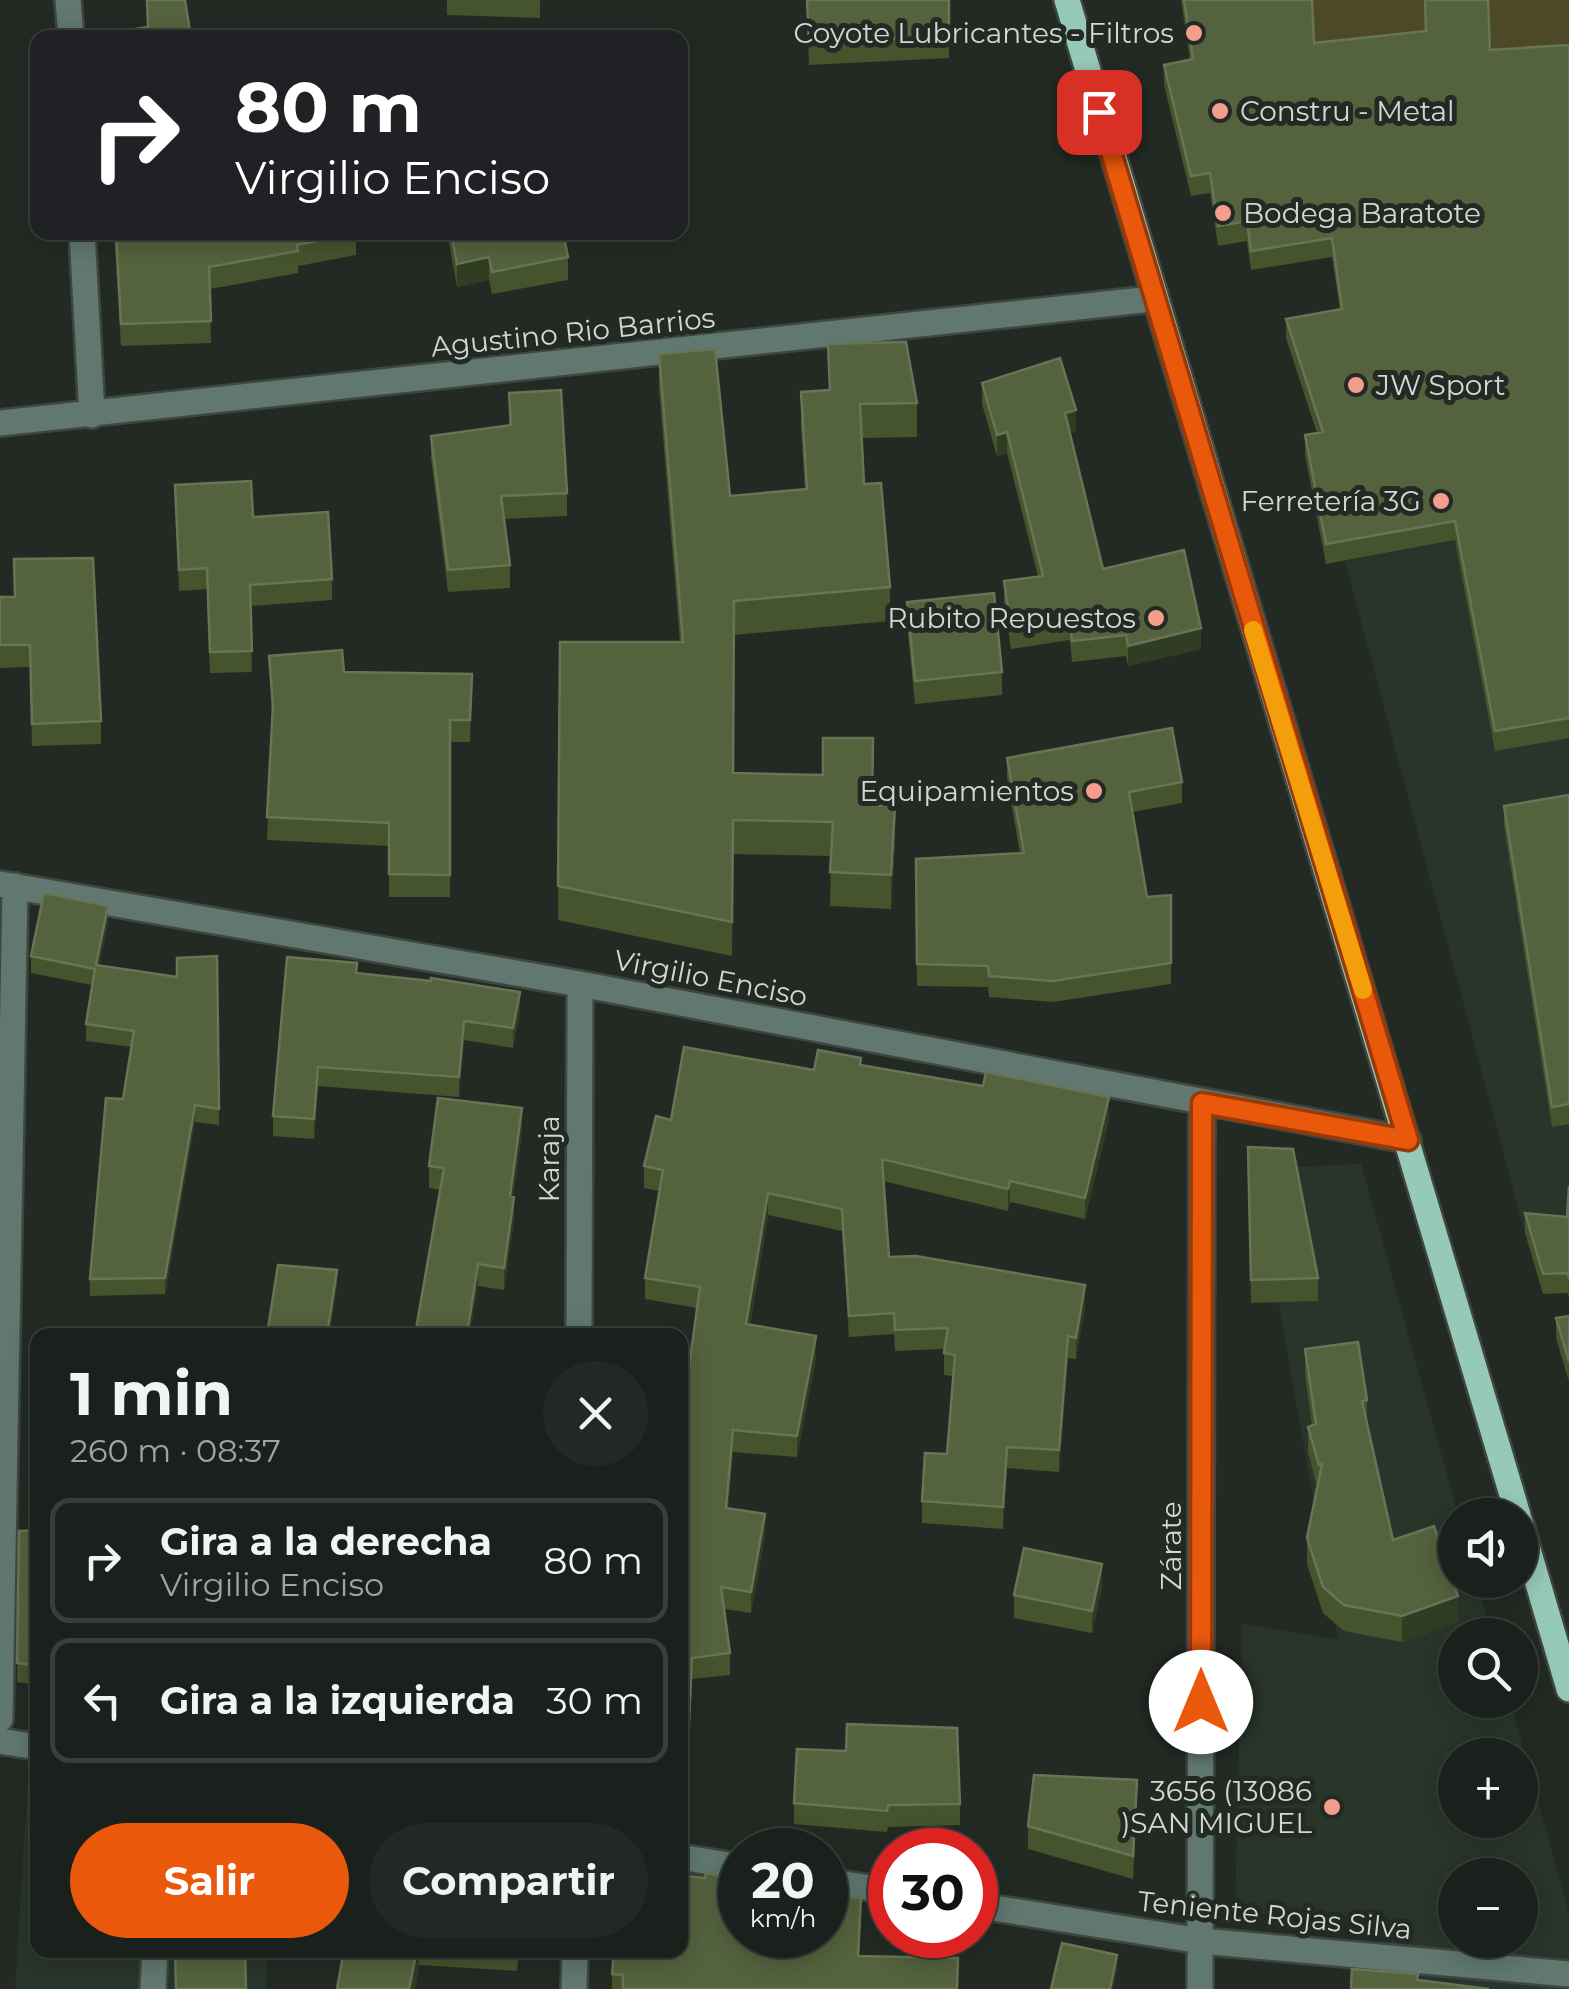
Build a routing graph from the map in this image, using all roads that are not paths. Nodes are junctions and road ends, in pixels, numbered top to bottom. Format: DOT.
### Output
graph roads {
  1 [pos="68,0"];
  2 [pos="1066,0"];
  3 [pos="70,30"];
  4 [pos="82,240"];
  5 [pos="1152,299"];
  6 [pos="92,415"];
  7 [pos="0,424"];
  8 [pos="8,885"];
  9 [pos="580,984"];
  10 [pos="1202,1103"];
  11 [pos="1408,1140"];
  12 [pos="578,1328"];
  13 [pos="1513,1498"];
  14 [pos="1538,1583"];
  15 [pos="1569,1689"];
  16 [pos="0,1719"];
  17 [pos="0,1741"];
  18 [pos="30,1746"];
  19 [pos="688,1859"];
  20 [pos="718,1864"];
  21 [pos="998,1909"];
  22 [pos="1201,1941"];
  23 [pos="155,1958"];
  24 [pos="574,1958"];
  25 [pos="1569,1974"];
  26 [pos="154,1989"];
  27 [pos="574,1989"];
  28 [pos="1200,1989"];
  1 -- 3 [label="street"];
  2 -- 5 [label="main road"];
  4 -- 6 [label="street"];
  5 -- 6 [label="street, Agustino Rio Barrios"];
  5 -- 11 [label="main road"];
  6 -- 7 [label="street, Agustino Rio Barrios"];
  8 -- 9 [label="street, Virgilio Enciso"];
  8 -- 16 [label="street"];
  9 -- 10 [label="street, Virgilio Enciso"];
  9 -- 12 [label="street, Karaja"];
  10 -- 11 [label="street, Virgilio Enciso"];
  10 -- 22 [label="street, Zárate"];
  11 -- 13 [label="main road"];
  14 -- 15 [label="main road"];
  17 -- 18 [label="street"];
  19 -- 20 [label="street"];
  21 -- 22 [label="street, Teniente Rojas Silva"];
  22 -- 25 [label="street, Teniente Rojas Silva"];
  22 -- 28 [label="street, Zárate"];
  23 -- 26 [label="street"];
  24 -- 27 [label="street"];
}
